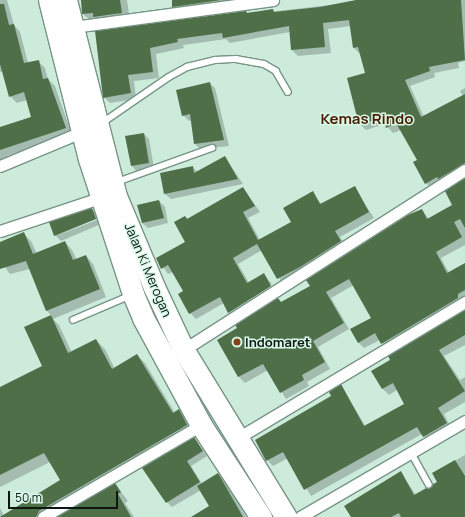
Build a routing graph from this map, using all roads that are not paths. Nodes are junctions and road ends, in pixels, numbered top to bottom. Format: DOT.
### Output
graph roads {
  1 [pos="49,0"];
  2 [pos="66,0"];
  3 [pos="273,0"];
  4 [pos="73,27"];
  5 [pos="288,92"];
  6 [pos="90,129"];
  7 [pos="212,148"];
  8 [pos="0,166"];
  9 [pos="465,170"];
  10 [pos="107,191"];
  11 [pos="0,231"];
  12 [pos="133,294"];
  13 [pos="465,302"];
  14 [pos="73,320"];
  15 [pos="183,350"];
  16 [pos="166,360"];
  17 [pos="465,421"];
  18 [pos="201,425"];
  19 [pos="236,439"];
  20 [pos="411,452"];
  21 [pos="430,484"];
  22 [pos="43,517"];
  23 [pos="260,517"];
  24 [pos="286,517"];
  25 [pos="300,517"];
  1 -- 6 [label="highway, Jalan Ki Merogan"];
  2 -- 4 [label="highway, Jalan Ki Merogan"];
  3 -- 4 [label="street"];
  4 -- 6 [label="highway, Jalan Ki Merogan"];
  5 -- 6 [label="lane"];
  6 -- 8 [label="street"];
  6 -- 10 [label="highway, Jalan Ki Merogan"];
  7 -- 10 [label="lane"];
  9 -- 15 [label="street"];
  10 -- 11 [label="street"];
  10 -- 12 [label="highway, Jalan Ki Merogan"];
  10 -- 15 [label="highway, Jalan Ki Merogan"];
  12 -- 14 [label="lane"];
  12 -- 16 [label="highway, Jalan Ki Merogan"];
  13 -- 19 [label="street"];
  15 -- 16 [label="street"];
  15 -- 19 [label="highway, Jalan Ki Merogan"];
  16 -- 18 [label="highway, Jalan Ki Merogan"];
  17 -- 20 [label="street"];
  18 -- 22 [label="street"];
  18 -- 23 [label="highway, Jalan Ki Merogan"];
  19 -- 24 [label="highway, Jalan Ki Merogan"];
  20 -- 21 [label="lane"];
  20 -- 25 [label="street"];
}
